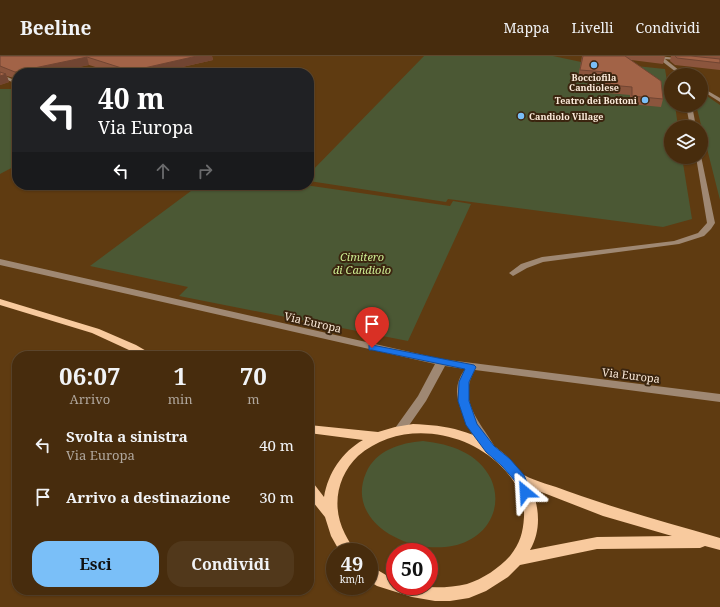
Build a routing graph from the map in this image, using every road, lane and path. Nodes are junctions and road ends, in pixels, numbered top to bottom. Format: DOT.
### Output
graph roads {
  1 [pos="659,56"];
  2 [pos="690,60"];
  3 [pos="674,68"];
  4 [pos="0,75"];
  5 [pos="12,80"];
  6 [pos="708,92"];
  7 [pos="720,100"];
  8 [pos="700,164"];
  9 [pos="0,262"];
  10 [pos="513,273"];
  11 [pos="0,302"];
  12 [pos="141,351"];
  13 [pos="441,362"];
  14 [pos="471,367"];
  15 [pos="720,398"];
  16 [pos="314,430"];
  17 [pos="399,431"];
  18 [pos="378,437"];
  19 [pos="490,449"];
  20 [pos="520,478"];
  21 [pos="314,494"];
  22 [pos="330,513"];
  23 [pos="342,543"];
  24 [pos="716,543"];
  25 [pos="518,559"];
  26 [pos="438,593"];
  1 -- 2 [label="street"];
  1 -- 3 [label="street"];
  4 -- 5 [label="street"];
  6 -- 7 [label="street"];
  8 -- 10 [label="street"];
  9 -- 13 [label="street, Via Europa"];
  11 -- 12 [label="main road"];
  13 -- 14 [label="street, Via Europa"];
  13 -- 17 [label="street"];
  14 -- 15 [label="street, Via Europa"];
  14 -- 19 [label="street"];
  16 -- 18 [label="main road"];
  17 -- 18 [label="main road"];
  17 -- 19 [label="main road"];
  18 -- 22 [label="main road"];
  19 -- 20 [label="main road"];
  20 -- 24 [label="main road"];
  20 -- 25 [label="main road"];
  21 -- 22 [label="main road"];
  22 -- 23 [label="main road"];
  24 -- 25 [label="main road"];
  25 -- 26 [label="main road"];
}
